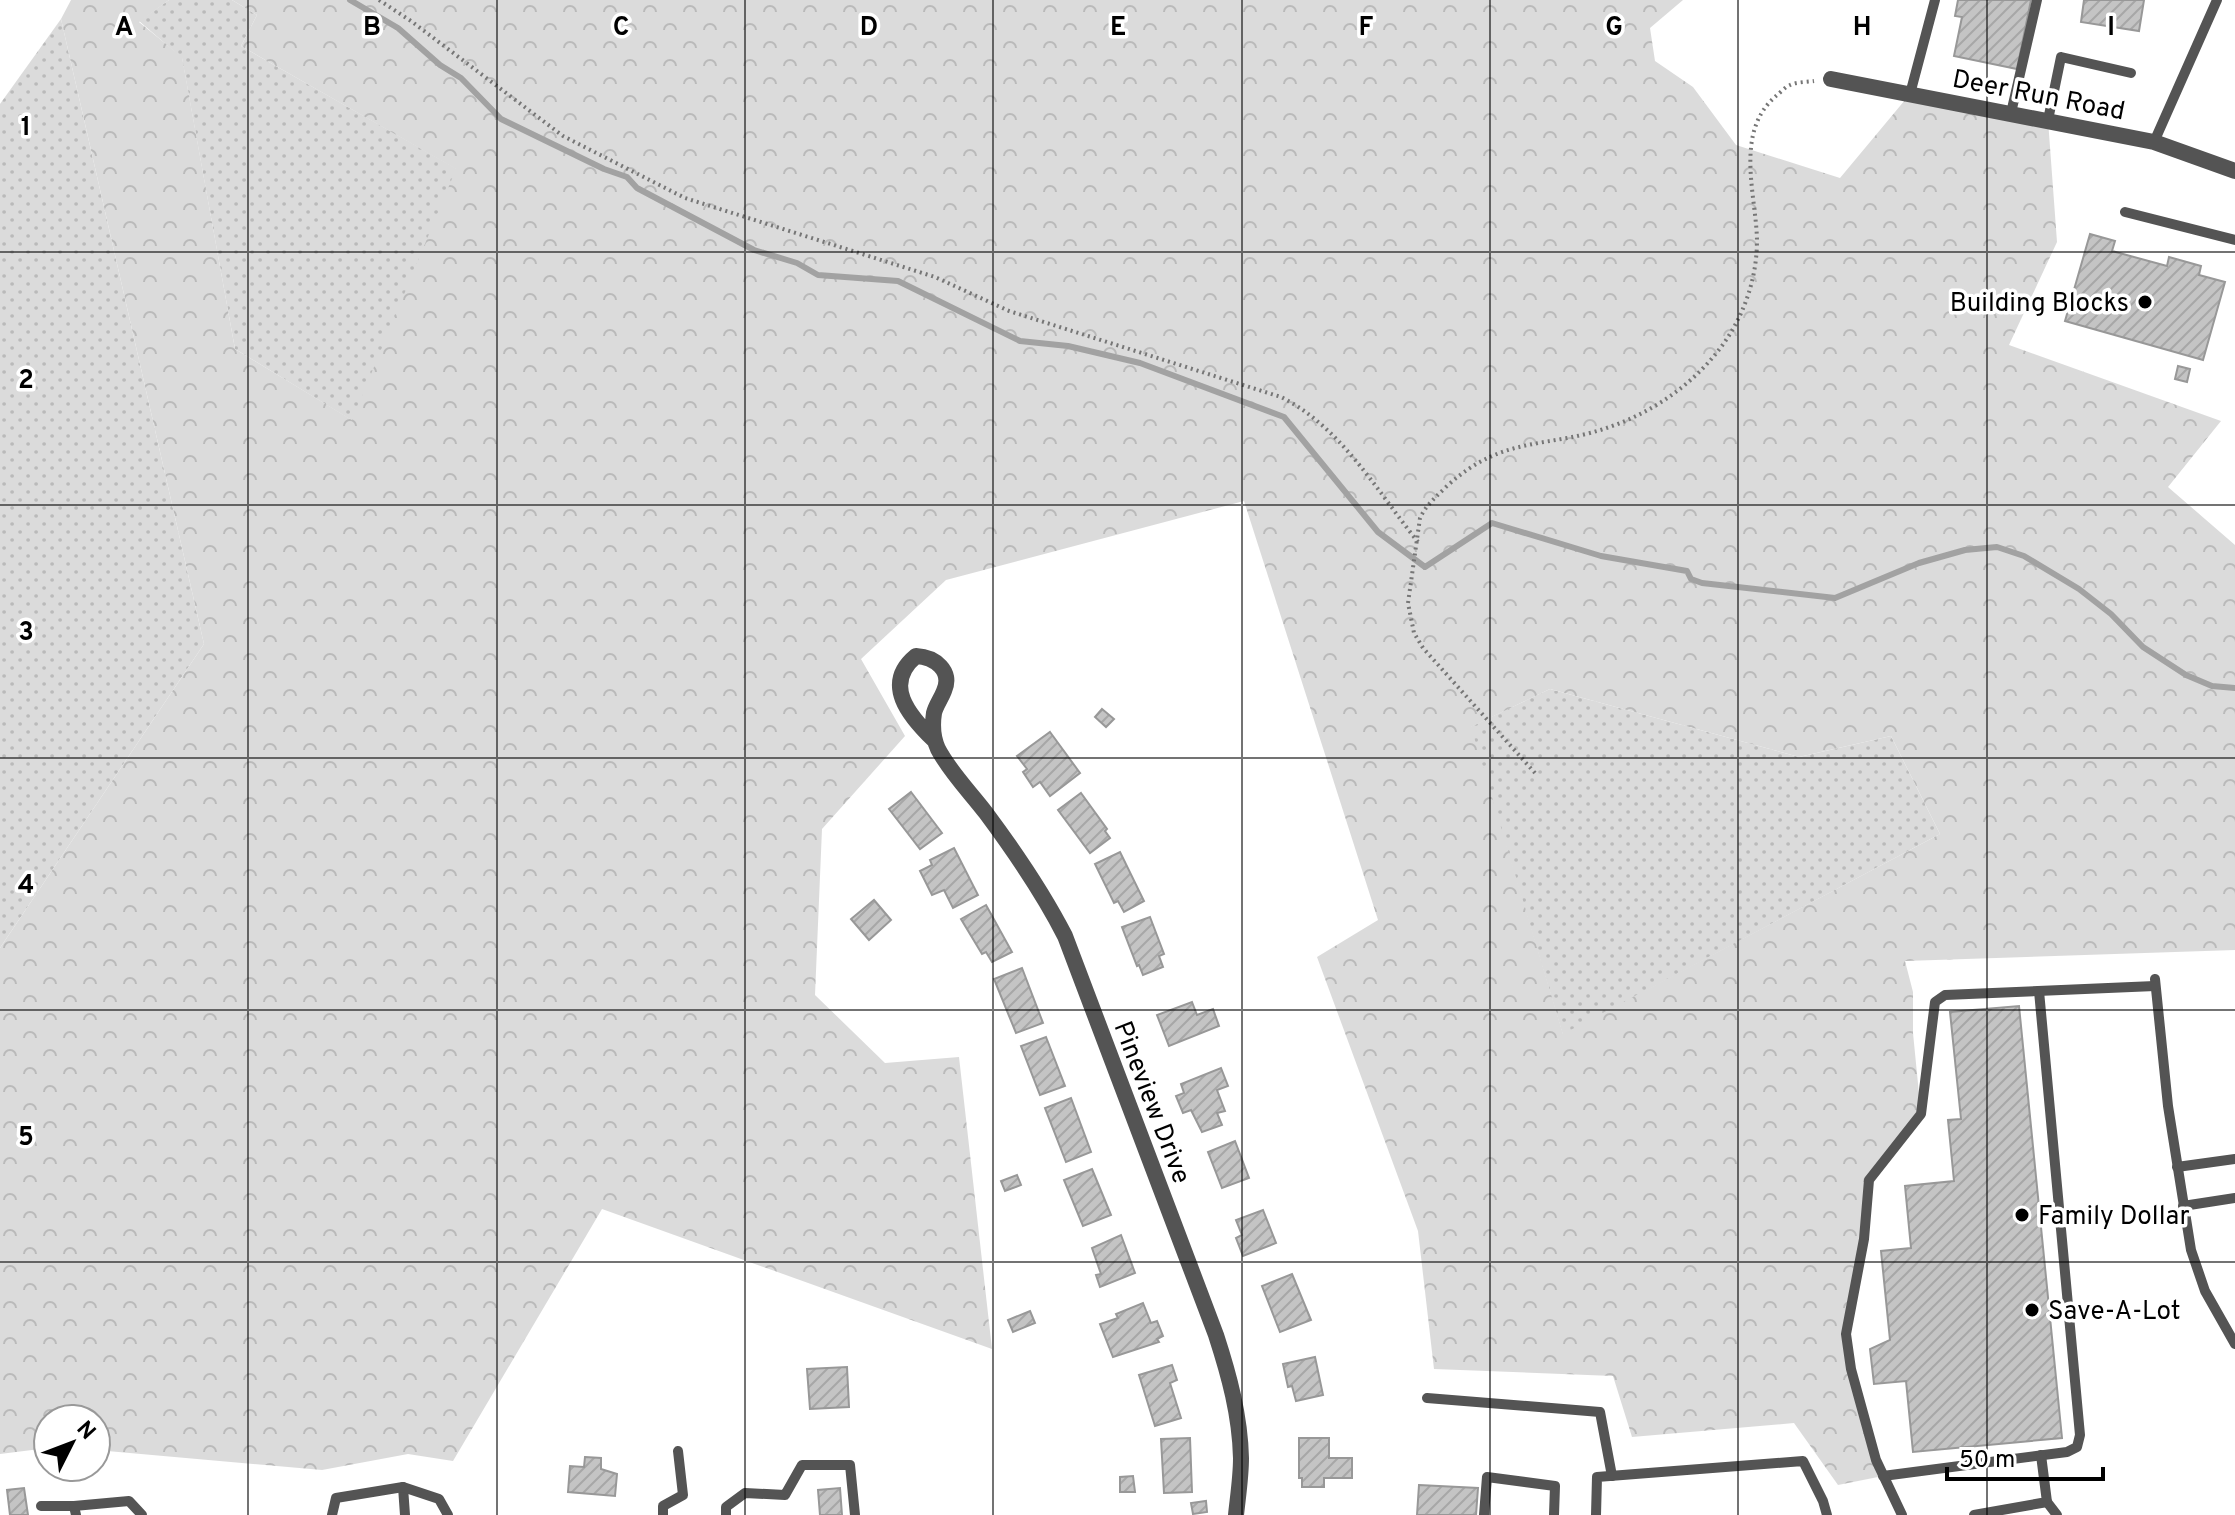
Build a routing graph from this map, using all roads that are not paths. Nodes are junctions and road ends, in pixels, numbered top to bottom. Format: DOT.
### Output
graph roads {
  1 [pos="1935,0"];
  2 [pos="2037,0"];
  3 [pos="2217,0"];
  4 [pos="2131,73"];
  5 [pos="1831,79"];
  6 [pos="1910,94"];
  7 [pos="2011,113"];
  8 [pos="2048,120"];
  9 [pos="2154,142"];
  10 [pos="2235,171"];
  11 [pos="2125,212"];
  12 [pos="2235,240"];
  13 [pos="934,740"];
  14 [pos="2039,991"];
  15 [pos="2235,1159"];
  16 [pos="2177,1167"];
  17 [pos="2235,1198"];
  18 [pos="2183,1206"];
  19 [pos="2234,1340"];
  20 [pos="1427,1398"];
  21 [pos="678,1451"];
  22 [pos="2041,1455"];
  23 [pos="1612,1476"];
  24 [pos="1883,1476"];
  25 [pos="403,1487"];
  26 [pos="2047,1502"];
  27 [pos="41,1506"];
  28 [pos="75,1510"];
  29 [pos="142,1515"];
  30 [pos="332,1515"];
  31 [pos="405,1515"];
  32 [pos="448,1515"];
  33 [pos="663,1515"];
  34 [pos="726,1515"];
  35 [pos="855,1515"];
  36 [pos="1236,1515"];
  37 [pos="1484,1515"];
  38 [pos="1554,1515"];
  39 [pos="1596,1515"];
  40 [pos="1827,1515"];
  41 [pos="1902,1515"];
  42 [pos="1974,1515"];
  43 [pos="2057,1515"];
  1 -- 6 [label="lane"];
  2 -- 7 [label="lane"];
  3 -- 9 [label="lane"];
  4 -- 8 [label="lane"];
  5 -- 6 [label="street, Deer Run Road"];
  6 -- 7 [label="street, Deer Run Road"];
  7 -- 8 [label="street, Deer Run Road"];
  8 -- 9 [label="street, Deer Run Road"];
  9 -- 10 [label="street, Deer Run Road"];
  11 -- 12 [label="lane"];
  13 -- 13 [label="street, Pineview Drive"];
  13 -- 36 [label="street, Pineview Drive"];
  14 -- 16 [label="lane"];
  14 -- 22 [label="lane"];
  14 -- 24 [label="lane"];
  15 -- 16 [label="lane"];
  16 -- 18 [label="lane"];
  17 -- 18 [label="lane"];
  18 -- 19 [label="lane"];
  20 -- 23 [label="lane"];
  21 -- 33 [label="lane"];
  22 -- 24 [label="lane"];
  22 -- 26 [label="lane"];
  23 -- 39 [label="lane"];
  23 -- 40 [label="lane"];
  24 -- 41 [label="lane"];
  25 -- 30 [label="lane"];
  25 -- 31 [label="lane"];
  25 -- 32 [label="lane"];
  26 -- 42 [label="lane"];
  26 -- 43 [label="lane"];
  27 -- 28 [label="lane"];
  28 -- 29 [label="lane"];
  34 -- 35 [label="lane"];
  37 -- 38 [label="lane"];
}
